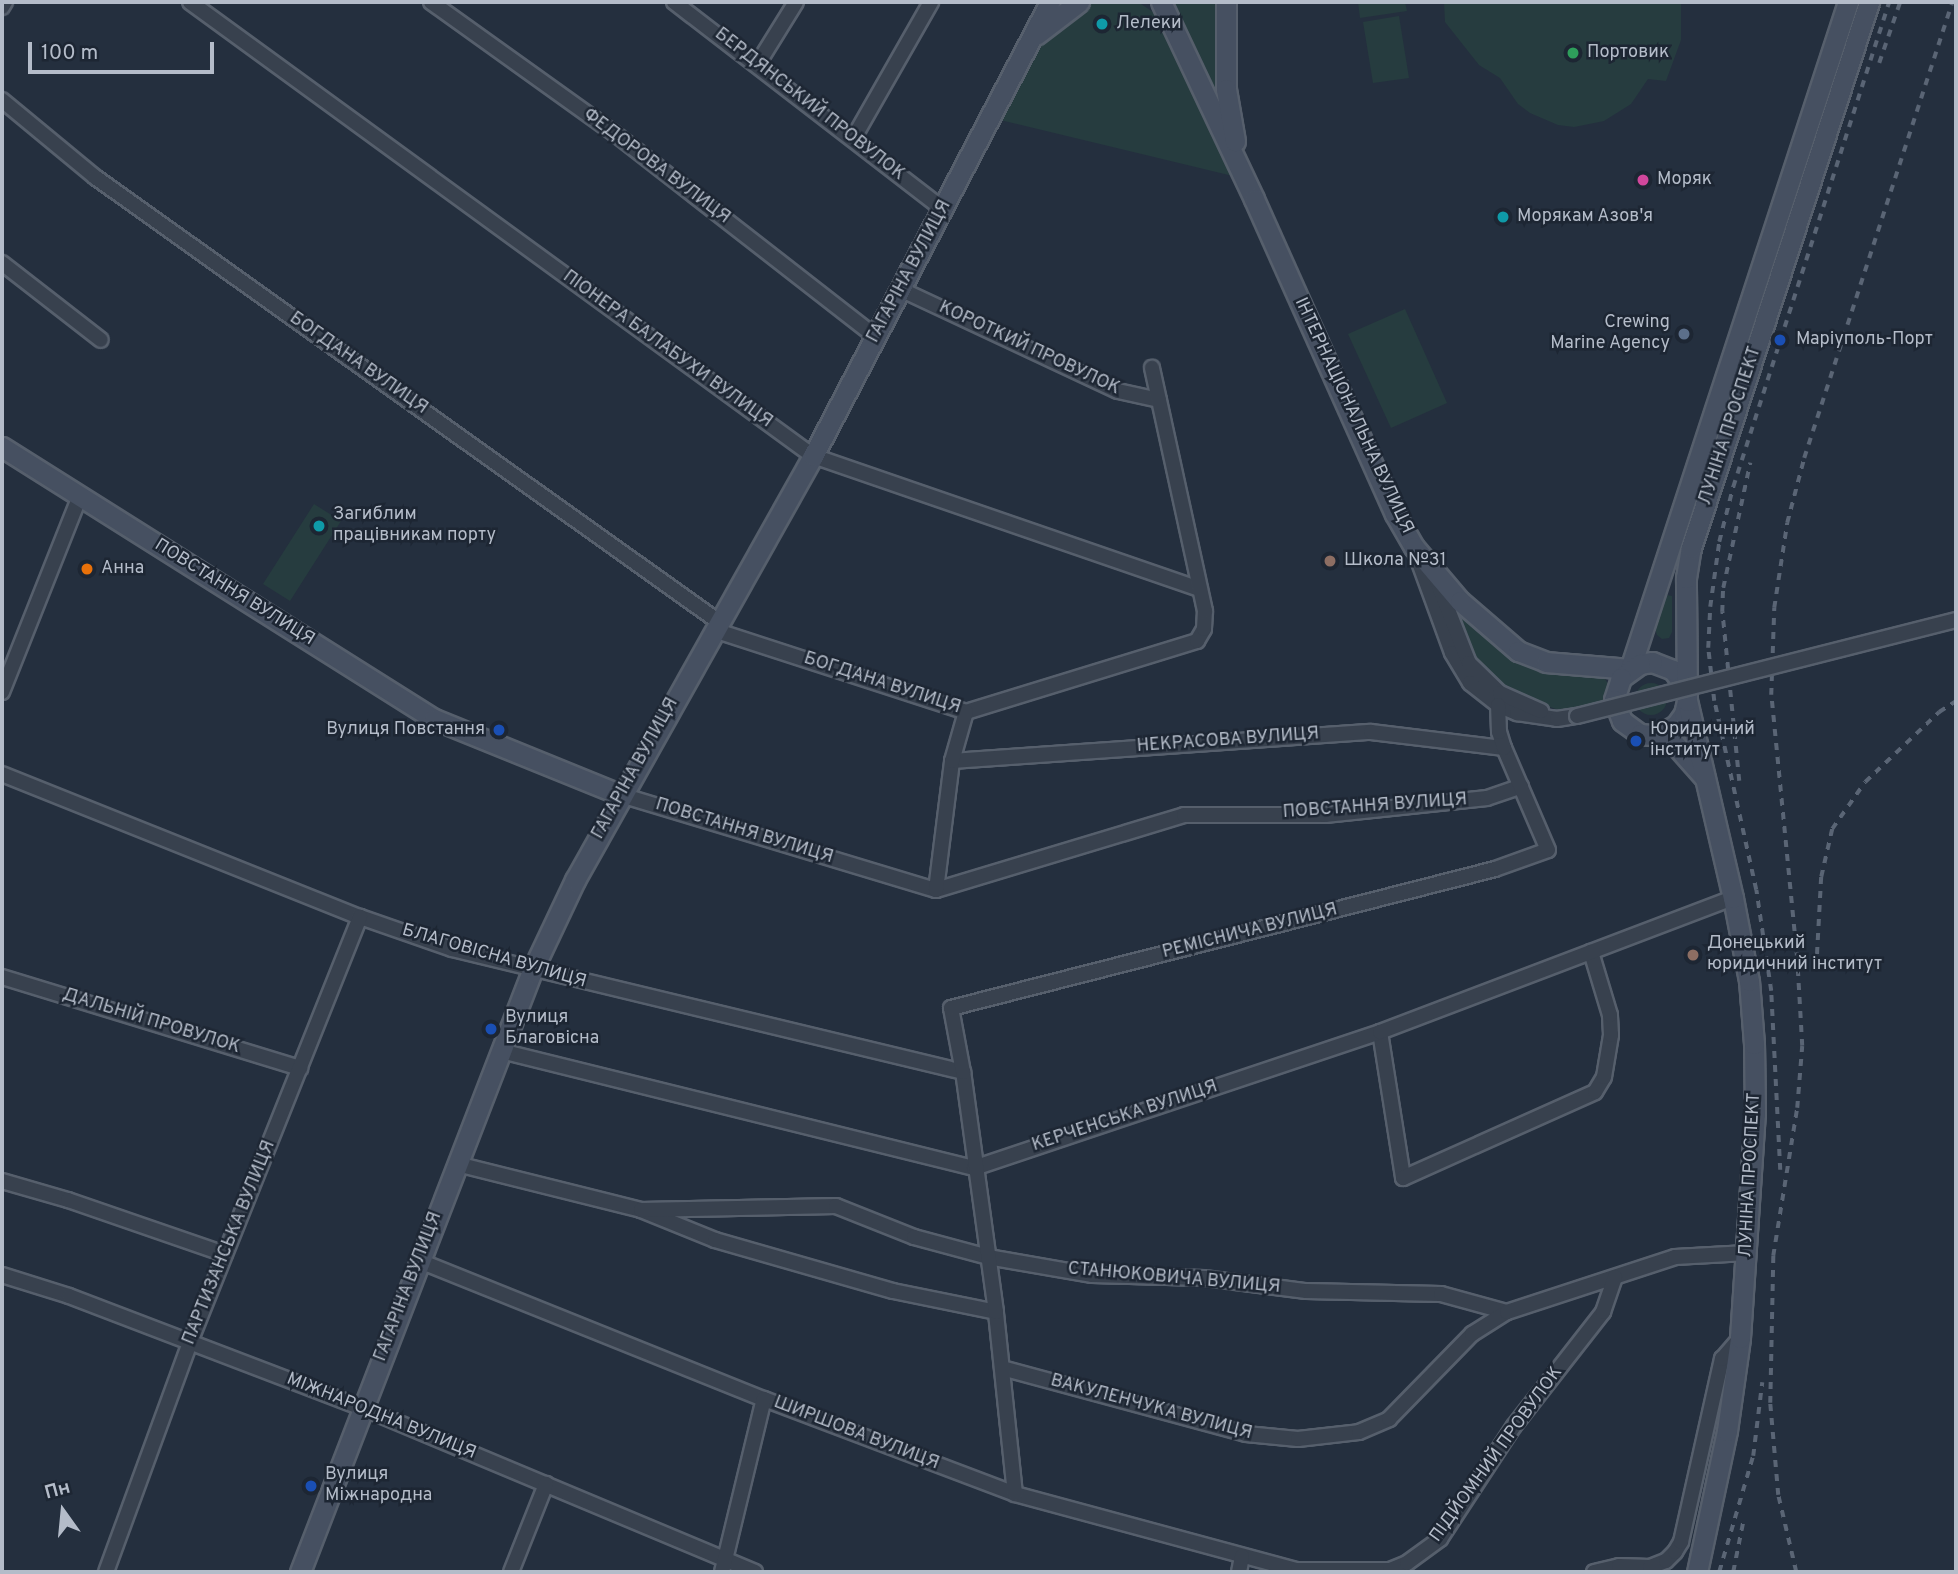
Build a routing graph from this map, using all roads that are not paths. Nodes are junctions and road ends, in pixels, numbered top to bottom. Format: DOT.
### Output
graph roads {
  1 [pos="5,2"];
  2 [pos="190,2"];
  3 [pos="431,2"];
  4 [pos="674,2"];
  5 [pos="796,2"];
  6 [pos="931,2"];
  7 [pos="1050,2"];
  8 [pos="1079,2"];
  9 [pos="1150,2"];
  10 [pos="1226,2"];
  11 [pos="1848,2"];
  12 [pos="1869,2"];
  13 [pos="2,7"];
  14 [pos="207,7"];
  15 [pos="1163,8"];
  16 [pos="1030,40"];
  17 [pos="757,65"];
  18 [pos="2,100"];
  19 [pos="853,139"];
  20 [pos="1254,199"];
  21 [pos="943,209"];
  22 [pos="2,263"];
  23 [pos="902,290"];
  24 [pos="876,337"];
  25 [pos="101,340"];
  26 [pos="1152,368"];
  27 [pos="1159,400"];
  28 [pos="2,447"];
  29 [pos="813,456"];
  30 [pos="80,496"];
  31 [pos="1414,547"];
  32 [pos="1435,575"];
  33 [pos="1200,589"];
  34 [pos="1956,620"];
  35 [pos="717,626"];
  36 [pos="1601,667"];
  37 [pos="1630,669"];
  38 [pos="1616,689"];
  39 [pos="2,692"];
  40 [pos="1686,695"];
  41 [pos="1498,705"];
  42 [pos="966,712"];
  43 [pos="1577,716"];
  44 [pos="1664,732"];
  45 [pos="1504,748"];
  46 [pos="952,761"];
  47 [pos="2,774"];
  48 [pos="1706,779"];
  49 [pos="1521,786"];
  50 [pos="621,795"];
  51 [pos="936,890"];
  52 [pos="1733,898"];
  53 [pos="360,917"];
  54 [pos="1591,952"];
  55 [pos="532,971"];
  56 [pos="2,977"];
  57 [pos="1380,1032"];
  58 [pos="501,1051"];
  59 [pos="300,1068"];
  60 [pos="963,1072"];
  61 [pos="457,1164"];
  62 [pos="974,1168"];
  63 [pos="2,1181"];
  64 [pos="641,1210"];
  65 [pos="1747,1253"];
  66 [pos="225,1254"];
  67 [pos="988,1257"];
  68 [pos="420,1261"];
  69 [pos="2,1275"];
  70 [pos="1615,1277"];
  71 [pos="996,1312"];
  72 [pos="1507,1312"];
  73 [pos="1740,1338"];
  74 [pos="190,1342"];
  75 [pos="1002,1368"];
  76 [pos="764,1399"];
  77 [pos="363,1408"];
  78 [pos="546,1484"];
  79 [pos="1015,1494"];
  80 [pos="1242,1556"];
  81 [pos="724,1566"];
  82 [pos="1628,1569"];
  83 [pos="1299,1571"];
  84 [pos="106,1572"];
  85 [pos="300,1572"];
  86 [pos="511,1572"];
  87 [pos="755,1572"];
  88 [pos="1239,1572"];
  89 [pos="1594,1572"];
  90 [pos="1697,1572"];
  1 -- 13 [label="street"];
  2 -- 14 [label="street, ПІОНЕРА БАЛАБУХИ ВУЛИЦЯ"];
  3 -- 24 [label="street, ФЕДОРОВА ВУЛИЦЯ"];
  4 -- 17 [label="street, БЕРДЯНСЬКИЙ ПРОВУЛОК"];
  5 -- 17 [label="street"];
  6 -- 19 [label="street"];
  7 -- 16 [label="street, ГАГАРІНА ВУЛИЦЯ"];
  8 -- 16 [label="street"];
  9 -- 15 [label="street"];
  10 -- 20 [label="street"];
  11 -- 37 [label="street, ЛУНІНА ПРОСПЕКТ"];
  12 -- 40 [label="street, ЛУНІНА ПРОСПЕКТ"];
  14 -- 29 [label="street, ПІОНЕРА БАЛАБУХИ ВУЛИЦЯ"];
  15 -- 20 [label="street"];
  16 -- 21 [label="street, ГАГАРІНА ВУЛИЦЯ"];
  17 -- 19 [label="street, БЕРДЯНСЬКИЙ ПРОВУЛОК"];
  18 -- 35 [label="street, БОГДАНА ВУЛИЦЯ"];
  19 -- 21 [label="street, БЕРДЯНСЬКИЙ ПРОВУЛОК"];
  20 -- 31 [label="street, ІНТЕРНАЦІОНАЛЬНА ВУЛИЦЯ"];
  21 -- 23 [label="street, ГАГАРІНА ВУЛИЦЯ"];
  22 -- 25 [label="street"];
  23 -- 24 [label="street, ГАГАРІНА ВУЛИЦЯ"];
  23 -- 27 [label="street, КОРОТКИЙ ПРОВУЛОК"];
  24 -- 29 [label="street, ГАГАРІНА ВУЛИЦЯ"];
  26 -- 27 [label="street"];
  27 -- 33 [label="street"];
  28 -- 30 [label="street, ПОВСТАННЯ ВУЛИЦЯ"];
  29 -- 33 [label="street, ПІОНЕРА БАЛАБУХИ ВУЛИЦЯ"];
  29 -- 35 [label="street, ГАГАРІНА ВУЛИЦЯ"];
  30 -- 39 [label="street"];
  30 -- 50 [label="street, ПОВСТАННЯ ВУЛИЦЯ"];
  31 -- 32 [label="street, ІНТЕРНАЦІОНАЛЬНА ВУЛИЦЯ"];
  31 -- 41 [label="street"];
  32 -- 36 [label="street, ІНТЕРНАЦІОНАЛЬНА ВУЛИЦЯ"];
  32 -- 43 [label="street"];
  33 -- 42 [label="street, БОГДАНА ВУЛИЦЯ"];
  34 -- 43 [label="street, bridge"];
  35 -- 42 [label="street, БОГДАНА ВУЛИЦЯ"];
  35 -- 50 [label="street, ГАГАРІНА ВУЛИЦЯ"];
  36 -- 37 [label="street, ІНТЕРНАЦІОНАЛЬНА ВУЛИЦЯ"];
  36 -- 38 [label="street"];
  37 -- 38 [label="street"];
  37 -- 40 [label="street"];
  38 -- 44 [label="street"];
  40 -- 44 [label="street"];
  40 -- 48 [label="street, ЛУНІНА ПРОСПЕКТ"];
  41 -- 43 [label="street"];
  41 -- 45 [label="street"];
  42 -- 46 [label="street"];
  44 -- 48 [label="street, ЛУНІНА ПРОСПЕКТ"];
  45 -- 46 [label="street, НЕКРАСОВА ВУЛИЦЯ"];
  45 -- 49 [label="street"];
  46 -- 51 [label="street"];
  47 -- 53 [label="street, БЛАГОВІСНА ВУЛИЦЯ"];
  48 -- 52 [label="street, ЛУНІНА ПРОСПЕКТ"];
  49 -- 51 [label="street, ПОВСТАННЯ ВУЛИЦЯ"];
  49 -- 60 [label="street, РЕМІСНИЧА ВУЛИЦЯ"];
  50 -- 51 [label="street, ПОВСТАННЯ ВУЛИЦЯ"];
  50 -- 55 [label="street, ГАГАРІНА ВУЛИЦЯ"];
  52 -- 54 [label="street, КЕРЧЕНСЬКА ВУЛИЦЯ"];
  52 -- 65 [label="street, ЛУНІНА ПРОСПЕКТ"];
  53 -- 55 [label="street, БЛАГОВІСНА ВУЛИЦЯ"];
  53 -- 59 [label="street, ПАРТИЗАНСЬКА ВУЛИЦЯ"];
  54 -- 57 [label="street, КЕРЧЕНСЬКА ВУЛИЦЯ"];
  54 -- 57 [label="street"];
  55 -- 58 [label="street, ГАГАРІНА ВУЛИЦЯ"];
  55 -- 60 [label="street, БЛАГОВІСНА ВУЛИЦЯ"];
  56 -- 59 [label="street, ДАЛЬНІЙ ПРОВУЛОК"];
  57 -- 62 [label="street, КЕРЧЕНСЬКА ВУЛИЦЯ"];
  58 -- 61 [label="street, ГАГАРІНА ВУЛИЦЯ"];
  58 -- 62 [label="street"];
  59 -- 66 [label="street, ПАРТИЗАНСЬКА ВУЛИЦЯ"];
  60 -- 62 [label="street"];
  61 -- 64 [label="street, СТАНЮКОВИЧА ВУЛИЦЯ"];
  61 -- 68 [label="street, ГАГАРІНА ВУЛИЦЯ"];
  62 -- 67 [label="street"];
  63 -- 66 [label="street"];
  64 -- 67 [label="street, СТАНЮКОВИЧА ВУЛИЦЯ"];
  64 -- 71 [label="street, СТАНЮКОВИЧА ВУЛИЦЯ"];
  65 -- 70 [label="street"];
  65 -- 73 [label="street, ЛУНІНА ПРОСПЕКТ"];
  66 -- 74 [label="street, ПАРТИЗАНСЬКА ВУЛИЦЯ"];
  67 -- 71 [label="street"];
  67 -- 72 [label="street, СТАНЮКОВИЧА ВУЛИЦЯ"];
  68 -- 76 [label="street, ШИРШОВА ВУЛИЦЯ"];
  68 -- 77 [label="street, ГАГАРІНА ВУЛИЦЯ"];
  69 -- 74 [label="street, МІЖНАРОДНА ВУЛИЦЯ"];
  70 -- 72 [label="street"];
  70 -- 83 [label="street, ПІДЙОМНИЙ ПРОВУЛОК"];
  71 -- 75 [label="street"];
  72 -- 75 [label="street, ВАКУЛЕНЧУКА ВУЛИЦЯ"];
  73 -- 82 [label="street"];
  73 -- 90 [label="street, ЛУНІНА ПРОСПЕКТ"];
  74 -- 77 [label="street, МІЖНАРОДНА ВУЛИЦЯ"];
  74 -- 84 [label="street, ПАРТИЗАНСЬКА ВУЛИЦЯ"];
  75 -- 79 [label="street"];
  76 -- 79 [label="street, ШИРШОВА ВУЛИЦЯ"];
  76 -- 81 [label="street"];
  77 -- 78 [label="street, МІЖНАРОДНА ВУЛИЦЯ"];
  77 -- 85 [label="street, ГАГАРІНА ВУЛИЦЯ"];
  78 -- 81 [label="street, МІЖНАРОДНА ВУЛИЦЯ"];
  78 -- 86 [label="street"];
  79 -- 80 [label="street, ШИРШОВА ВУЛИЦЯ"];
  80 -- 83 [label="street, ШИРШОВА ВУЛИЦЯ"];
  80 -- 88 [label="street"];
  81 -- 87 [label="street, МІЖНАРОДНА ВУЛИЦЯ"];
  82 -- 89 [label="street"];
}
